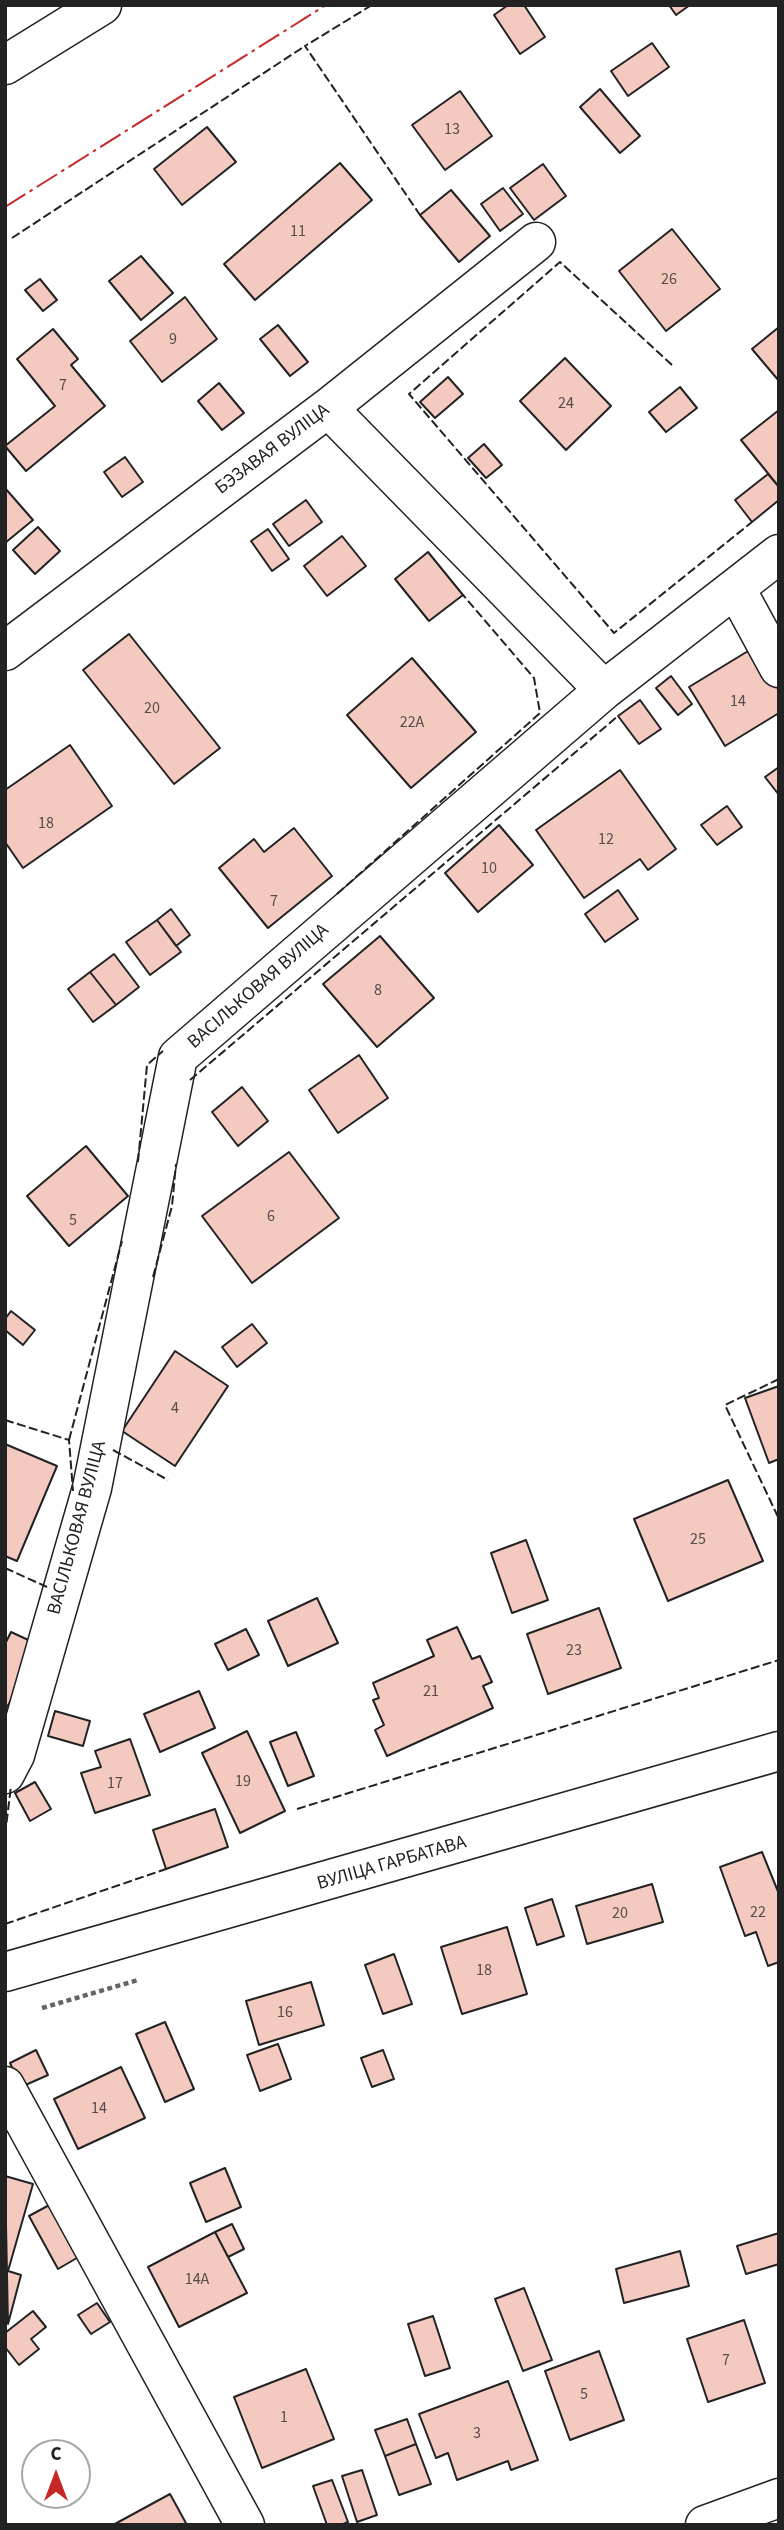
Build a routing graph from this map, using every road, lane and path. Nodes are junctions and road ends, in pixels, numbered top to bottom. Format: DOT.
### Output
graph roads {
  1 [pos="103,5"];
  2 [pos="5,65"];
  3 [pos="536,242"];
  4 [pos="328,408"];
  5 [pos="779,554"];
  6 [pos="736,589"];
  7 [pos="5,651"];
  8 [pos="779,668"];
  9 [pos="604,690"];
  10 [pos="779,1751"];
  11 [pos="5,1773"];
  12 [pos="5,1972"];
  13 [pos="138,1980"];
  14 [pos="42,2008"];
  15 [pos="5,2086"];
  16 [pos="779,2498"];
  17 [pos="245,2525"];
  18 [pos="705,2525"];
  1 -- 2 [label="street"];
  3 -- 4 [label="street, БЭЗАВАЯ ВУЛІЦА"];
  4 -- 7 [label="street, БЭЗАВАЯ ВУЛІЦА"];
  4 -- 9 [label="street"];
  5 -- 6 [label="street, ВАСІЛЬКОВАЯ ВУЛІЦА"];
  6 -- 8 [label="street"];
  6 -- 9 [label="street, ВАСІЛЬКОВАЯ ВУЛІЦА"];
  9 -- 11 [label="street, ВАСІЛЬКОВАЯ ВУЛІЦА"];
  10 -- 12 [label="street, ВУЛІЦА ГАРБАТАВА"];
  13 -- 14 [label="path"];
  15 -- 17 [label="street"];
  16 -- 18 [label="street"];
}
